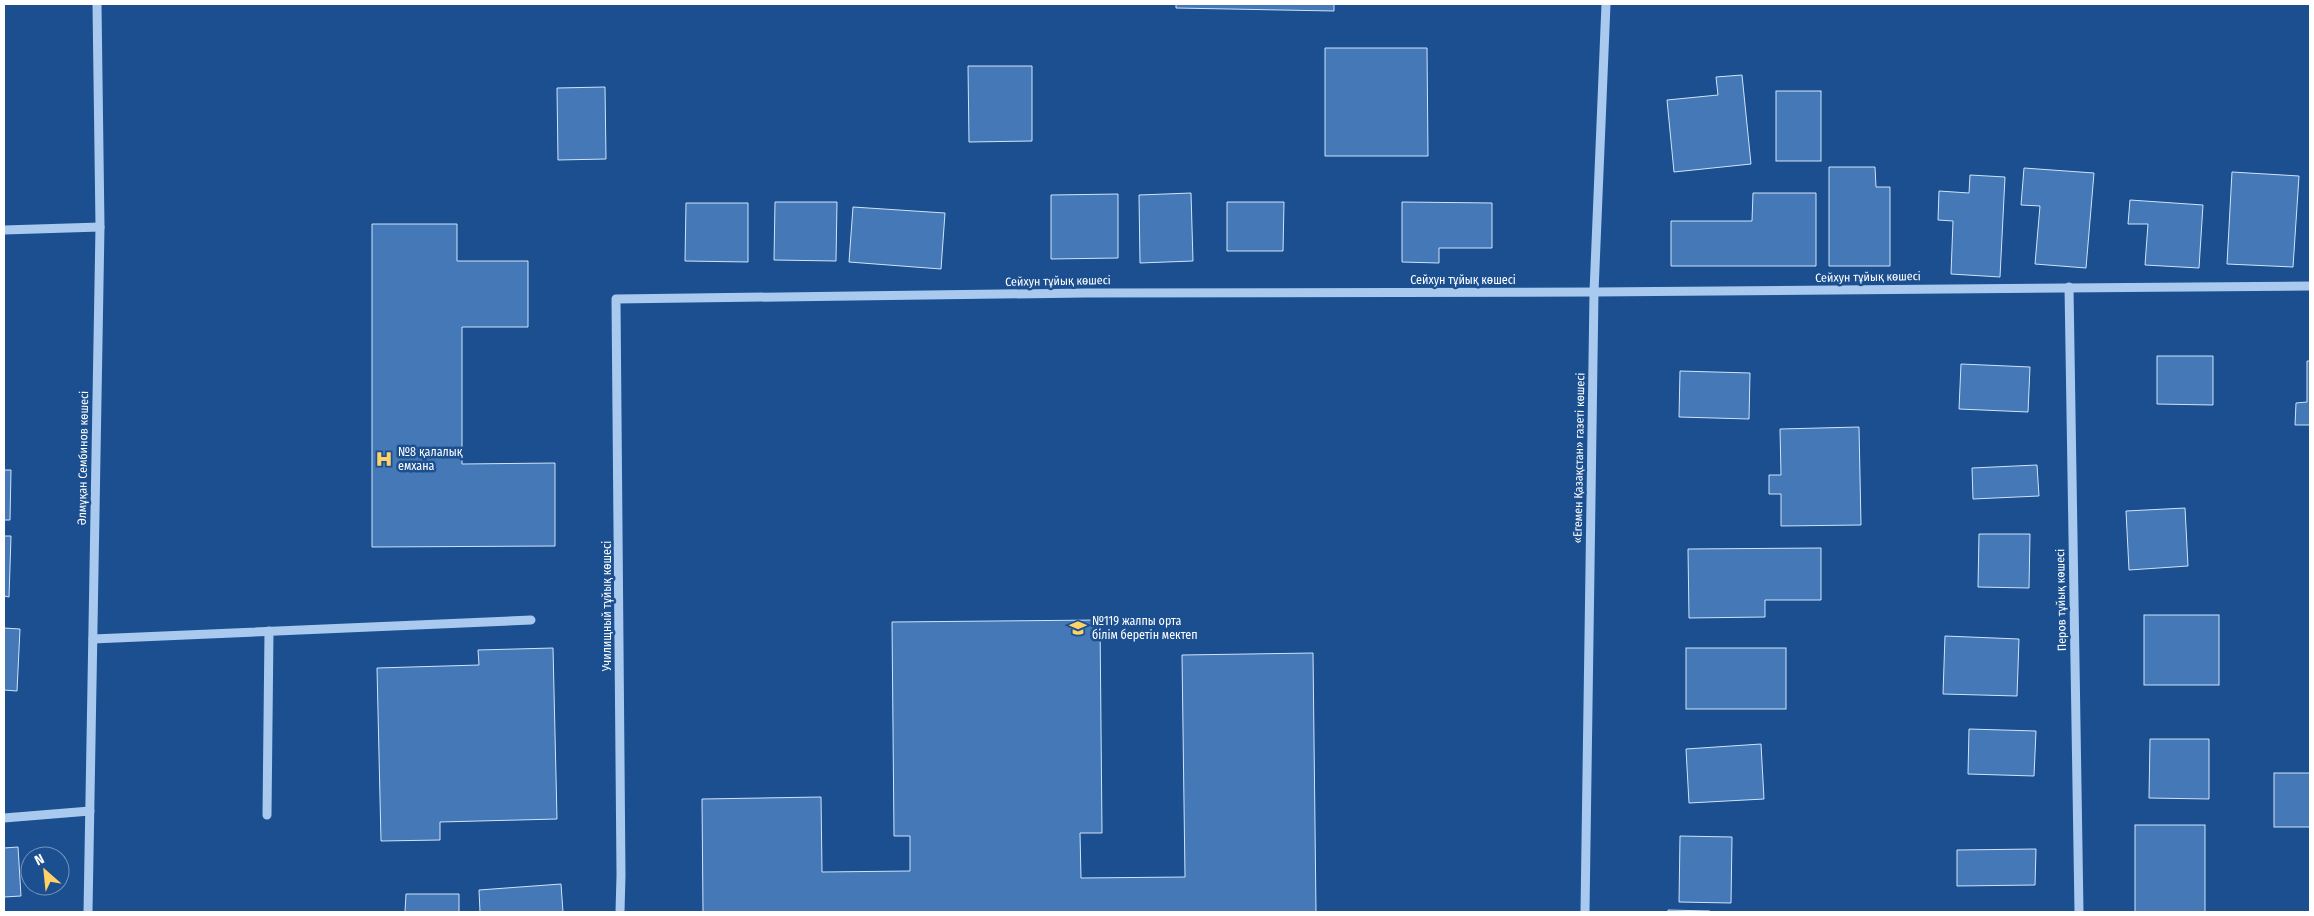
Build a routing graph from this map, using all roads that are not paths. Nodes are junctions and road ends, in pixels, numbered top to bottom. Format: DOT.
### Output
graph roads {
  1 [pos="97,4"];
  2 [pos="1606,4"];
  3 [pos="100,226"];
  4 [pos="4,230"];
  5 [pos="2310,286"];
  6 [pos="2068,287"];
  7 [pos="1594,292"];
  8 [pos="616,299"];
  9 [pos="531,620"];
  10 [pos="269,631"];
  11 [pos="93,639"];
  12 [pos="90,811"];
  13 [pos="267,815"];
  14 [pos="4,818"];
  15 [pos="88,912"];
  16 [pos="620,912"];
  17 [pos="1585,912"];
  18 [pos="2079,912"];
  1 -- 3 [label="street, Әлмұқан Сембинов көшесі"];
  2 -- 7 [label="street, «Егемен Қазақстан» газеті көшесі"];
  3 -- 4 [label="street"];
  3 -- 11 [label="street, Әлмұқан Сембинов көшесі"];
  5 -- 6 [label="street, Сейхун тұйық көшесі"];
  6 -- 7 [label="street, Сейхун тұйық көшесі"];
  6 -- 18 [label="street, Перов тұйық көшесі"];
  7 -- 8 [label="street, Сейхун тұйық көшесі"];
  7 -- 17 [label="street, «Егемен Қазақстан» газеті көшесі"];
  8 -- 16 [label="street, Училищный тұйық көшесі"];
  9 -- 10 [label="street"];
  10 -- 11 [label="street"];
  10 -- 13 [label="street"];
  11 -- 12 [label="street, Әлмұқан Сембинов көшесі"];
  12 -- 14 [label="street"];
  12 -- 15 [label="street, Әлмұқан Сембинов көшесі"];
}
